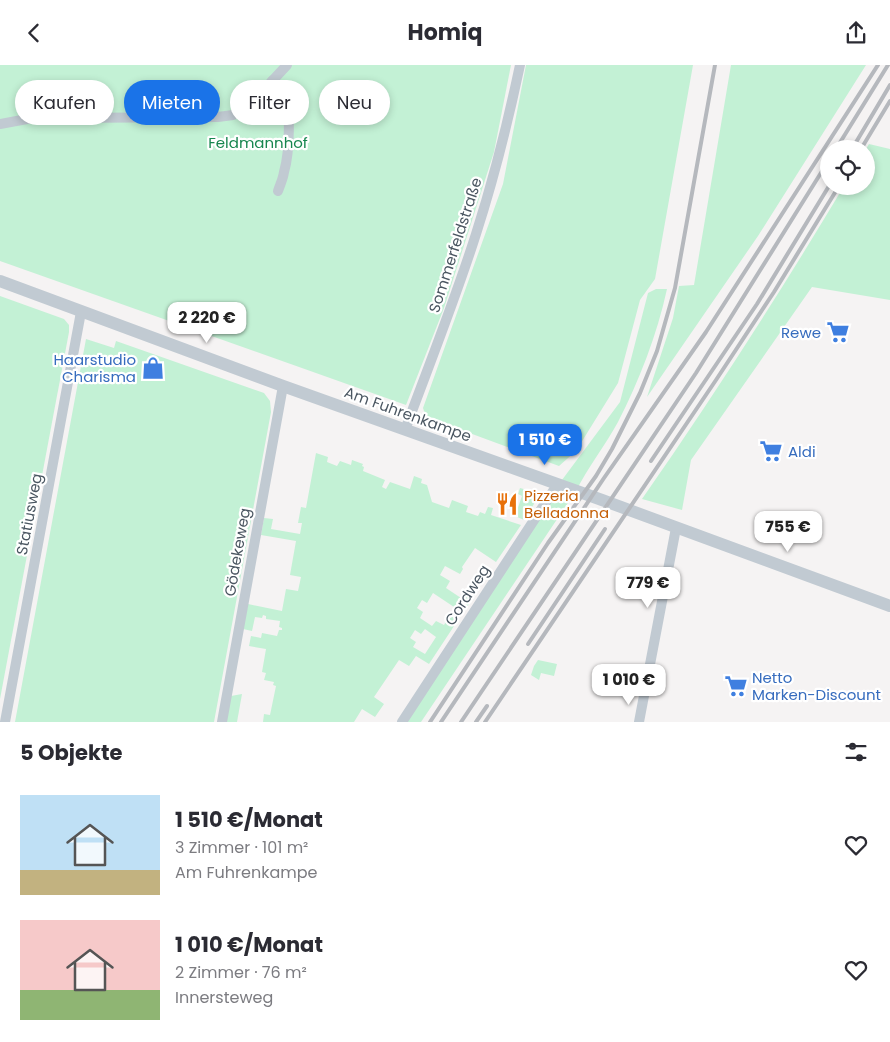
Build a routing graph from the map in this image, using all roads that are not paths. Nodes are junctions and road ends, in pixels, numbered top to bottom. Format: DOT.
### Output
graph roads {
  1 [pos="287,65"];
  2 [pos="520,65"];
  3 [pos="273,80"];
  4 [pos="230,115"];
  5 [pos="0,124"];
  6 [pos="289,125"];
  7 [pos="278,191"];
  8 [pos="0,281"];
  9 [pos="81,312"];
  10 [pos="283,387"];
  11 [pos="405,430"];
  12 [pos="556,485"];
  13 [pos="676,527"];
  14 [pos="890,606"];
  15 [pos="6,722"];
  16 [pos="222,722"];
  17 [pos="402,722"];
  18 [pos="639,722"];
  1 -- 3 [label="street"];
  2 -- 11 [label="street, Sommerfeldstraße"];
  4 -- 5 [label="street"];
  6 -- 7 [label="street"];
  8 -- 9 [label="street, Am Fuhrenkampe"];
  9 -- 10 [label="street, Am Fuhrenkampe"];
  9 -- 15 [label="street, Statiusweg"];
  10 -- 11 [label="street, Am Fuhrenkampe"];
  10 -- 16 [label="street, Gödekeweg"];
  11 -- 12 [label="street, Am Fuhrenkampe"];
  12 -- 13 [label="street, Am Fuhrenkampe"];
  12 -- 17 [label="street, Cordweg"];
  13 -- 14 [label="street, Am Fuhrenkampe"];
  13 -- 18 [label="street"];
}
